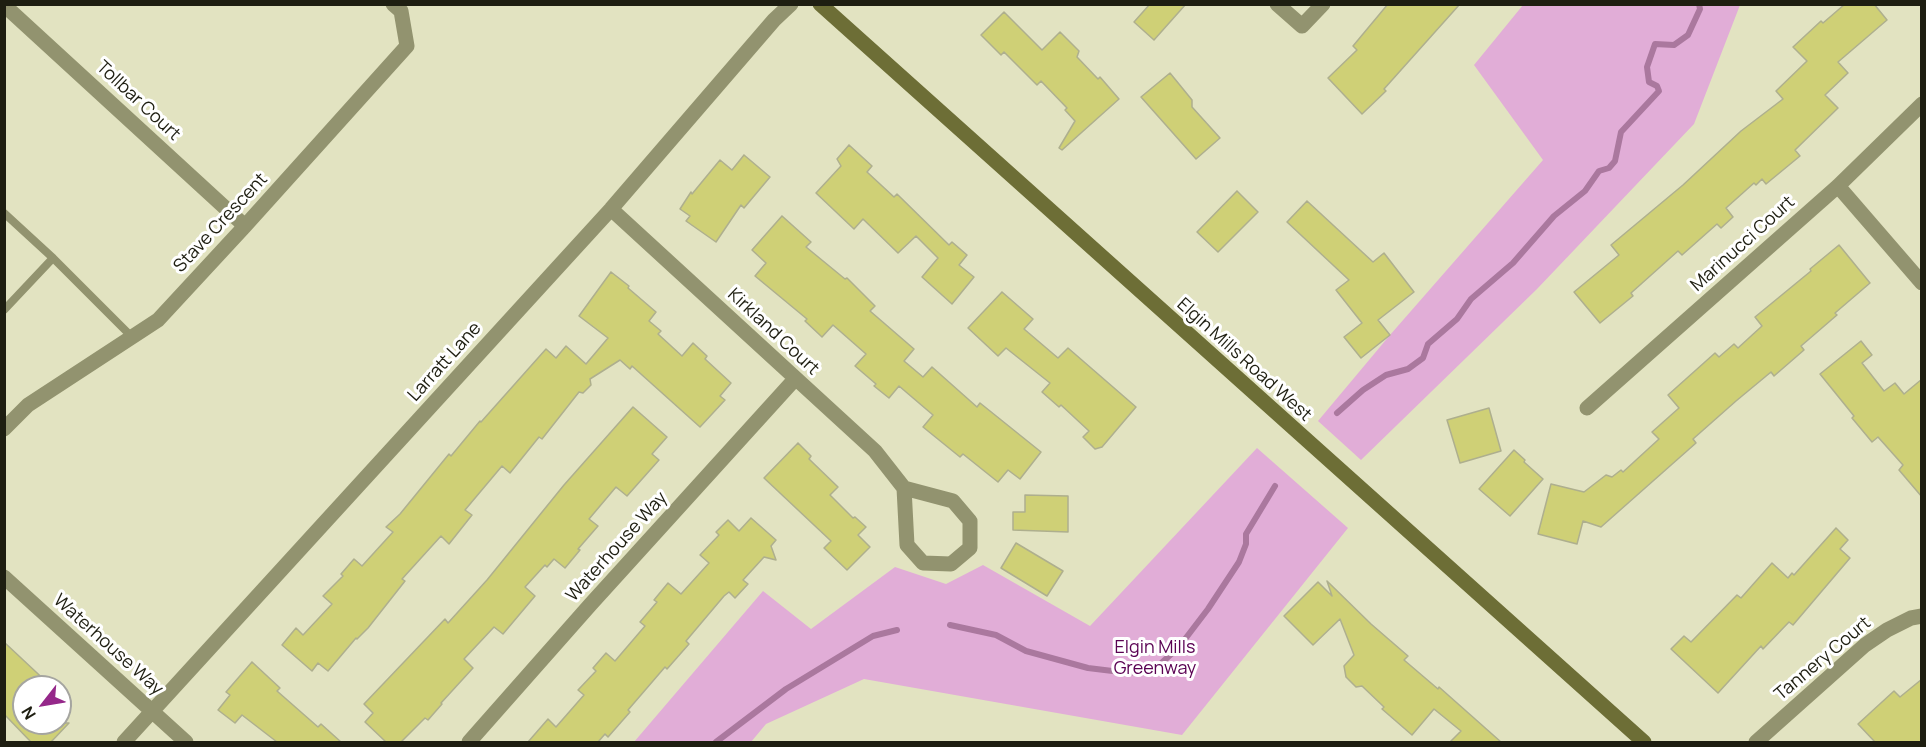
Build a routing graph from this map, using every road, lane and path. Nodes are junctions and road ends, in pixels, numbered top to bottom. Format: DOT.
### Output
graph roads {
  1 [pos="4,4"];
  2 [pos="393,4"];
  3 [pos="791,4"];
  4 [pos="820,4"];
  5 [pos="1277,4"];
  6 [pos="1323,4"];
  7 [pos="1922,104"];
  8 [pos="1838,186"];
  9 [pos="611,208"];
  10 [pos="4,213"];
  11 [pos="245,226"];
  12 [pos="53,258"];
  13 [pos="1922,283"];
  14 [pos="4,310"];
  15 [pos="132,337"];
  16 [pos="795,379"];
  17 [pos="1587,408"];
  18 [pos="4,429"];
  19 [pos="904,488"];
  20 [pos="4,577"];
  21 [pos="1922,616"];
  22 [pos="152,711"];
  23 [pos="124,742"];
  24 [pos="186,742"];
  25 [pos="469,742"];
  26 [pos="1644,742"];
  27 [pos="1756,742"];
  1 -- 11 [label="street, Tollbar Court"];
  2 -- 11 [label="street, Stave Crescent"];
  3 -- 9 [label="street, Larratt Lane"];
  4 -- 26 [label="main road, Elgin Mills Road West"];
  5 -- 6 [label="street"];
  7 -- 8 [label="street, Marinucci Court"];
  8 -- 13 [label="street"];
  8 -- 17 [label="street, Marinucci Court"];
  9 -- 16 [label="street, Kirkland Court"];
  9 -- 22 [label="street, Larratt Lane"];
  10 -- 12 [label="lane"];
  11 -- 15 [label="street, Stave Crescent"];
  12 -- 14 [label="lane"];
  12 -- 15 [label="lane"];
  15 -- 18 [label="street, Stave Crescent"];
  16 -- 19 [label="street, Kirkland Court"];
  16 -- 25 [label="street, Waterhouse Way"];
  19 -- 19 [label="street"];
  20 -- 22 [label="street, Waterhouse Way"];
  21 -- 27 [label="street, Tannery Court"];
  22 -- 23 [label="street, Larratt Lane"];
  22 -- 24 [label="street, Waterhouse Way"];
}
